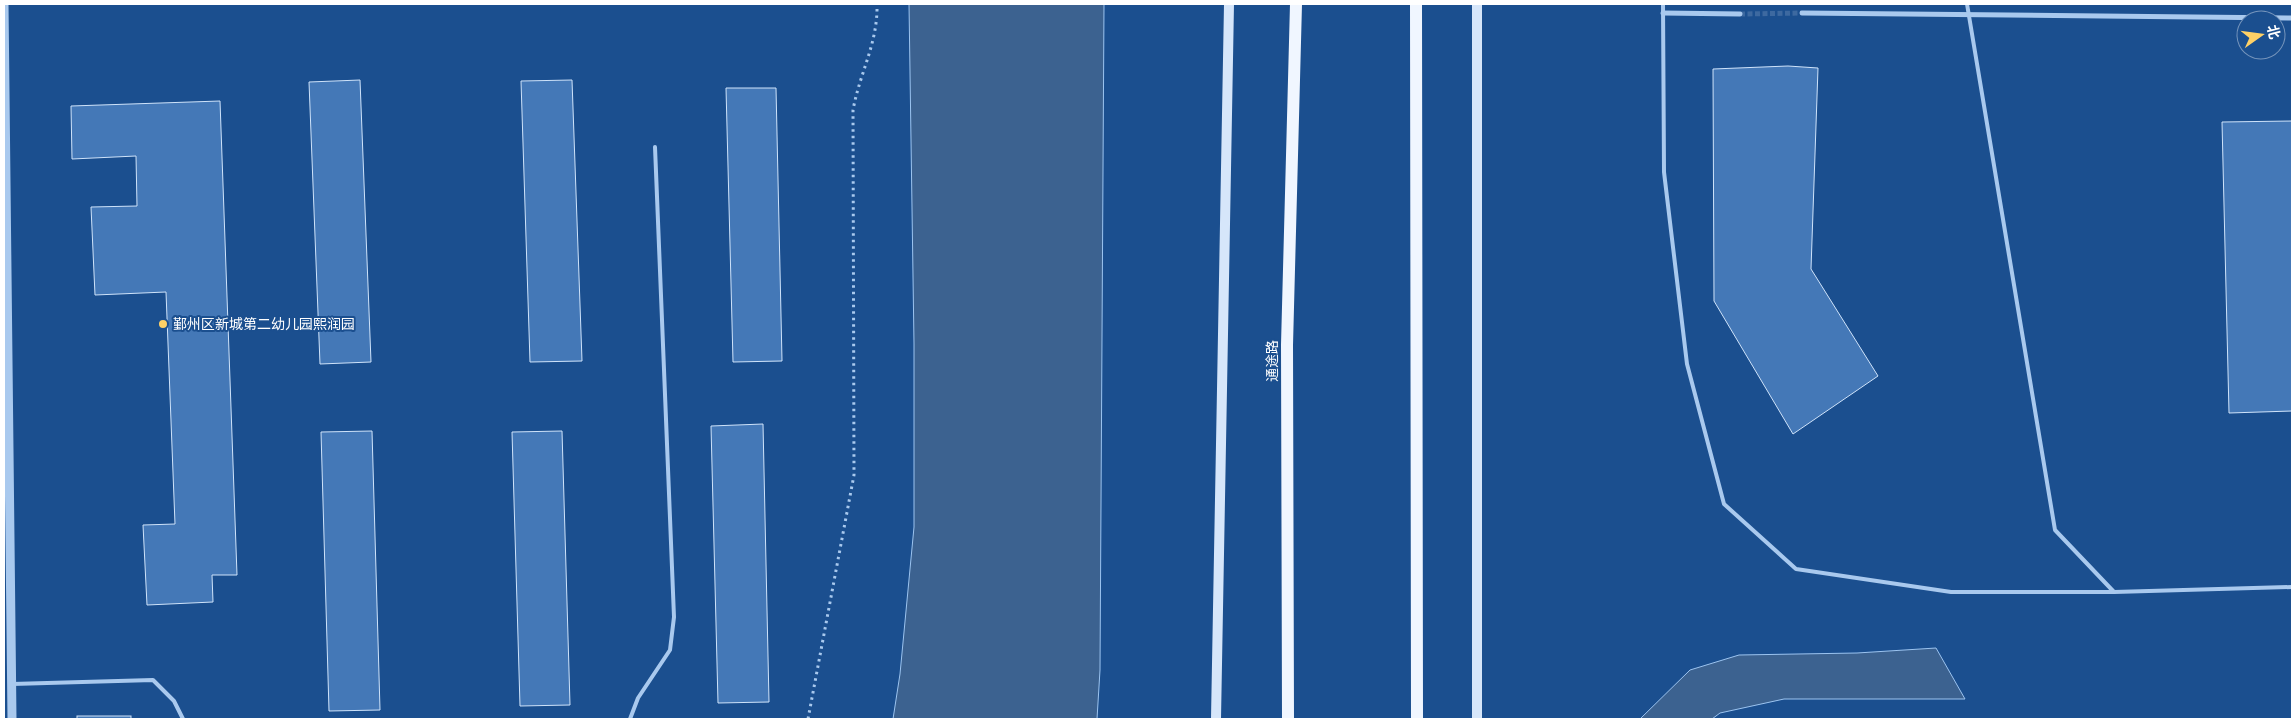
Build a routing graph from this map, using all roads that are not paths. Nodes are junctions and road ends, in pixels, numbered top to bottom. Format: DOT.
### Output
graph roads {
  1 [pos="4,4"];
  2 [pos="1230,4"];
  3 [pos="1296,4"];
  4 [pos="1416,4"];
  5 [pos="1477,4"];
  6 [pos="1663,4"];
  7 [pos="1967,4"];
  8 [pos="1663,13"];
  9 [pos="1802,13"];
  10 [pos="1740,14"];
  11 [pos="1968,14"];
  12 [pos="2292,18"];
  13 [pos="656,147"];
  14 [pos="2292,587"];
  15 [pos="2114,592"];
  16 [pos="12,684"];
  17 [pos="12,719"];
  18 [pos="183,719"];
  19 [pos="630,719"];
  20 [pos="1216,719"];
  21 [pos="1288,719"];
  22 [pos="1417,719"];
  23 [pos="1477,719"];
  1 -- 16 [label="street"];
  2 -- 20 [label="main road"];
  3 -- 21 [label="main road, 通途路"];
  4 -- 22 [label="main road"];
  5 -- 23 [label="main road"];
  6 -- 8 [label="lane"];
  7 -- 11 [label="lane"];
  8 -- 10 [label="street"];
  8 -- 15 [label="lane"];
  9 -- 11 [label="street"];
  11 -- 12 [label="street"];
  11 -- 15 [label="lane"];
  13 -- 19 [label="lane"];
  14 -- 15 [label="lane"];
  16 -- 17 [label="street"];
  16 -- 18 [label="lane"];
}
